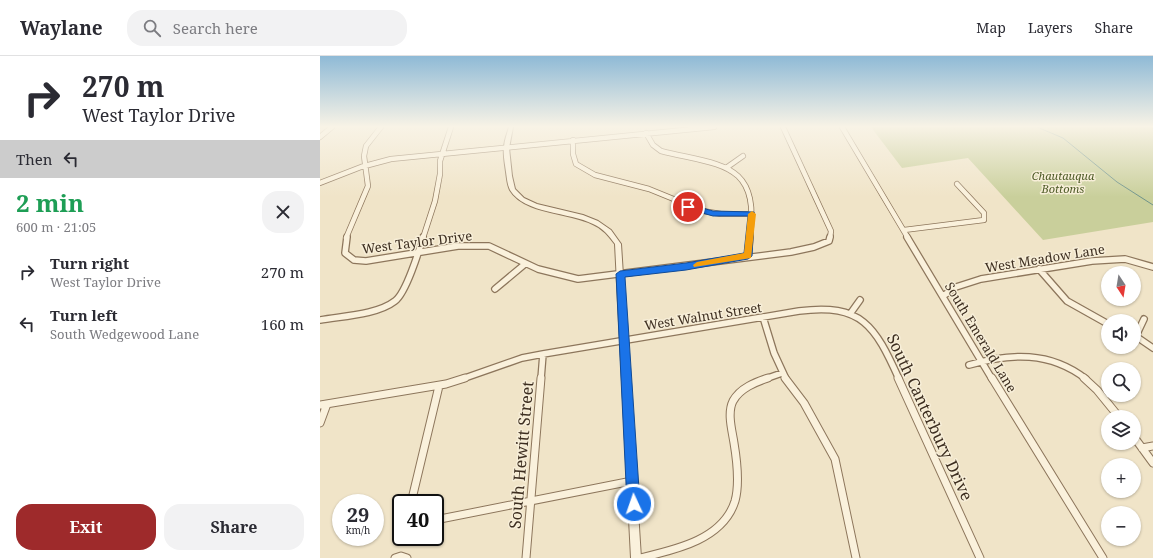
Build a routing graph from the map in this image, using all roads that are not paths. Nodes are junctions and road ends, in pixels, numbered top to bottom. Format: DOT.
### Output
graph roads {
  1 [pos="365,150"];
  2 [pos="443,150"];
  3 [pos="475,150"];
  4 [pos="507,150"];
  5 [pos="574,150"];
  6 [pos="659,150"];
  7 [pos="794,150"];
  8 [pos="856,150"];
  9 [pos="442,154"];
  10 [pos="743,156"];
  11 [pos="365,166"];
  12 [pos="726,168"];
  13 [pos="320,183"];
  14 [pos="957,184"];
  15 [pos="752,214"];
  16 [pos="904,230"];
  17 [pos="418,252"];
  18 [pos="748,256"];
  19 [pos="525,264"];
  20 [pos="1153,267"];
  21 [pos="1039,270"];
  22 [pos="620,274"];
  23 [pos="495,289"];
  24 [pos="943,296"];
  25 [pos="860,300"];
  26 [pos="833,309"];
  27 [pos="850,314"];
  28 [pos="763,317"];
  29 [pos="1144,319"];
  30 [pos="320,320"];
  31 [pos="1101,320"];
  32 [pos="1141,325"];
  33 [pos="624,340"];
  34 [pos="1141,340"];
  35 [pos="1153,348"];
  36 [pos="542,354"];
  37 [pos="982,362"];
  38 [pos="969,364"];
  39 [pos="782,373"];
  40 [pos="439,386"];
  41 [pos="328,404"];
  42 [pos="320,405"];
  43 [pos="1113,410"];
  44 [pos="320,423"];
  45 [pos="1153,446"];
  46 [pos="1142,448"];
  47 [pos="1153,463"];
  48 [pos="632,481"];
  49 [pos="413,494"];
  50 [pos="532,502"];
  51 [pos="444,518"];
  52 [pos="394,558"];
  53 [pos="407,558"];
  54 [pos="526,558"];
  55 [pos="636,558"];
  56 [pos="640,558"];
  57 [pos="856,558"];
  58 [pos="980,558"];
  59 [pos="1103,558"];
  1 -- 11 [label="street"];
  2 -- 9 [label="street"];
  3 -- 9 [label="street"];
  4 -- 22 [label="street"];
  5 -- 15 [label="street"];
  6 -- 12 [label="street"];
  7 -- 18 [label="street, West Taylor Drive"];
  8 -- 16 [label="street, South Emerald Lane"];
  9 -- 11 [label="street"];
  9 -- 17 [label="street"];
  10 -- 12 [label="street"];
  11 -- 13 [label="street"];
  11 -- 17 [label="street, West Taylor Drive"];
  12 -- 15 [label="street"];
  14 -- 16 [label="street"];
  15 -- 18 [label="street"];
  16 -- 24 [label="street, South Emerald Lane"];
  17 -- 19 [label="street, West Taylor Drive"];
  17 -- 30 [label="street"];
  18 -- 22 [label="street, West Taylor Drive"];
  19 -- 22 [label="street, West Taylor Drive"];
  19 -- 23 [label="street"];
  20 -- 21 [label="street, West Meadow Lane"];
  21 -- 24 [label="street, West Meadow Lane"];
  21 -- 31 [label="street"];
  22 -- 33 [label="street"];
  24 -- 37 [label="street, South Emerald Lane"];
  25 -- 27 [label="street"];
  26 -- 27 [label="street, South Canterbury Drive"];
  26 -- 28 [label="street, West Walnut Street"];
  27 -- 58 [label="street, South Canterbury Drive"];
  28 -- 33 [label="street, West Walnut Street"];
  28 -- 39 [label="street"];
  29 -- 32 [label="street"];
  33 -- 36 [label="street, West Walnut Street"];
  33 -- 48 [label="street"];
  34 -- 35 [label="street"];
  36 -- 40 [label="street, West Walnut Street"];
  36 -- 50 [label="street, South Hewitt Street"];
  37 -- 38 [label="street"];
  37 -- 43 [label="street"];
  37 -- 59 [label="street, South Emerald Lane"];
  39 -- 56 [label="street"];
  39 -- 57 [label="street"];
  40 -- 41 [label="street, West Walnut Street"];
  40 -- 49 [label="street"];
  41 -- 42 [label="street, West Walnut Street"];
  41 -- 44 [label="street"];
  45 -- 46 [label="street"];
  46 -- 47 [label="street"];
  48 -- 50 [label="street"];
  48 -- 55 [label="street"];
  50 -- 51 [label="street"];
  50 -- 54 [label="street, South Hewitt Street"];
  52 -- 53 [label="street"];
}
